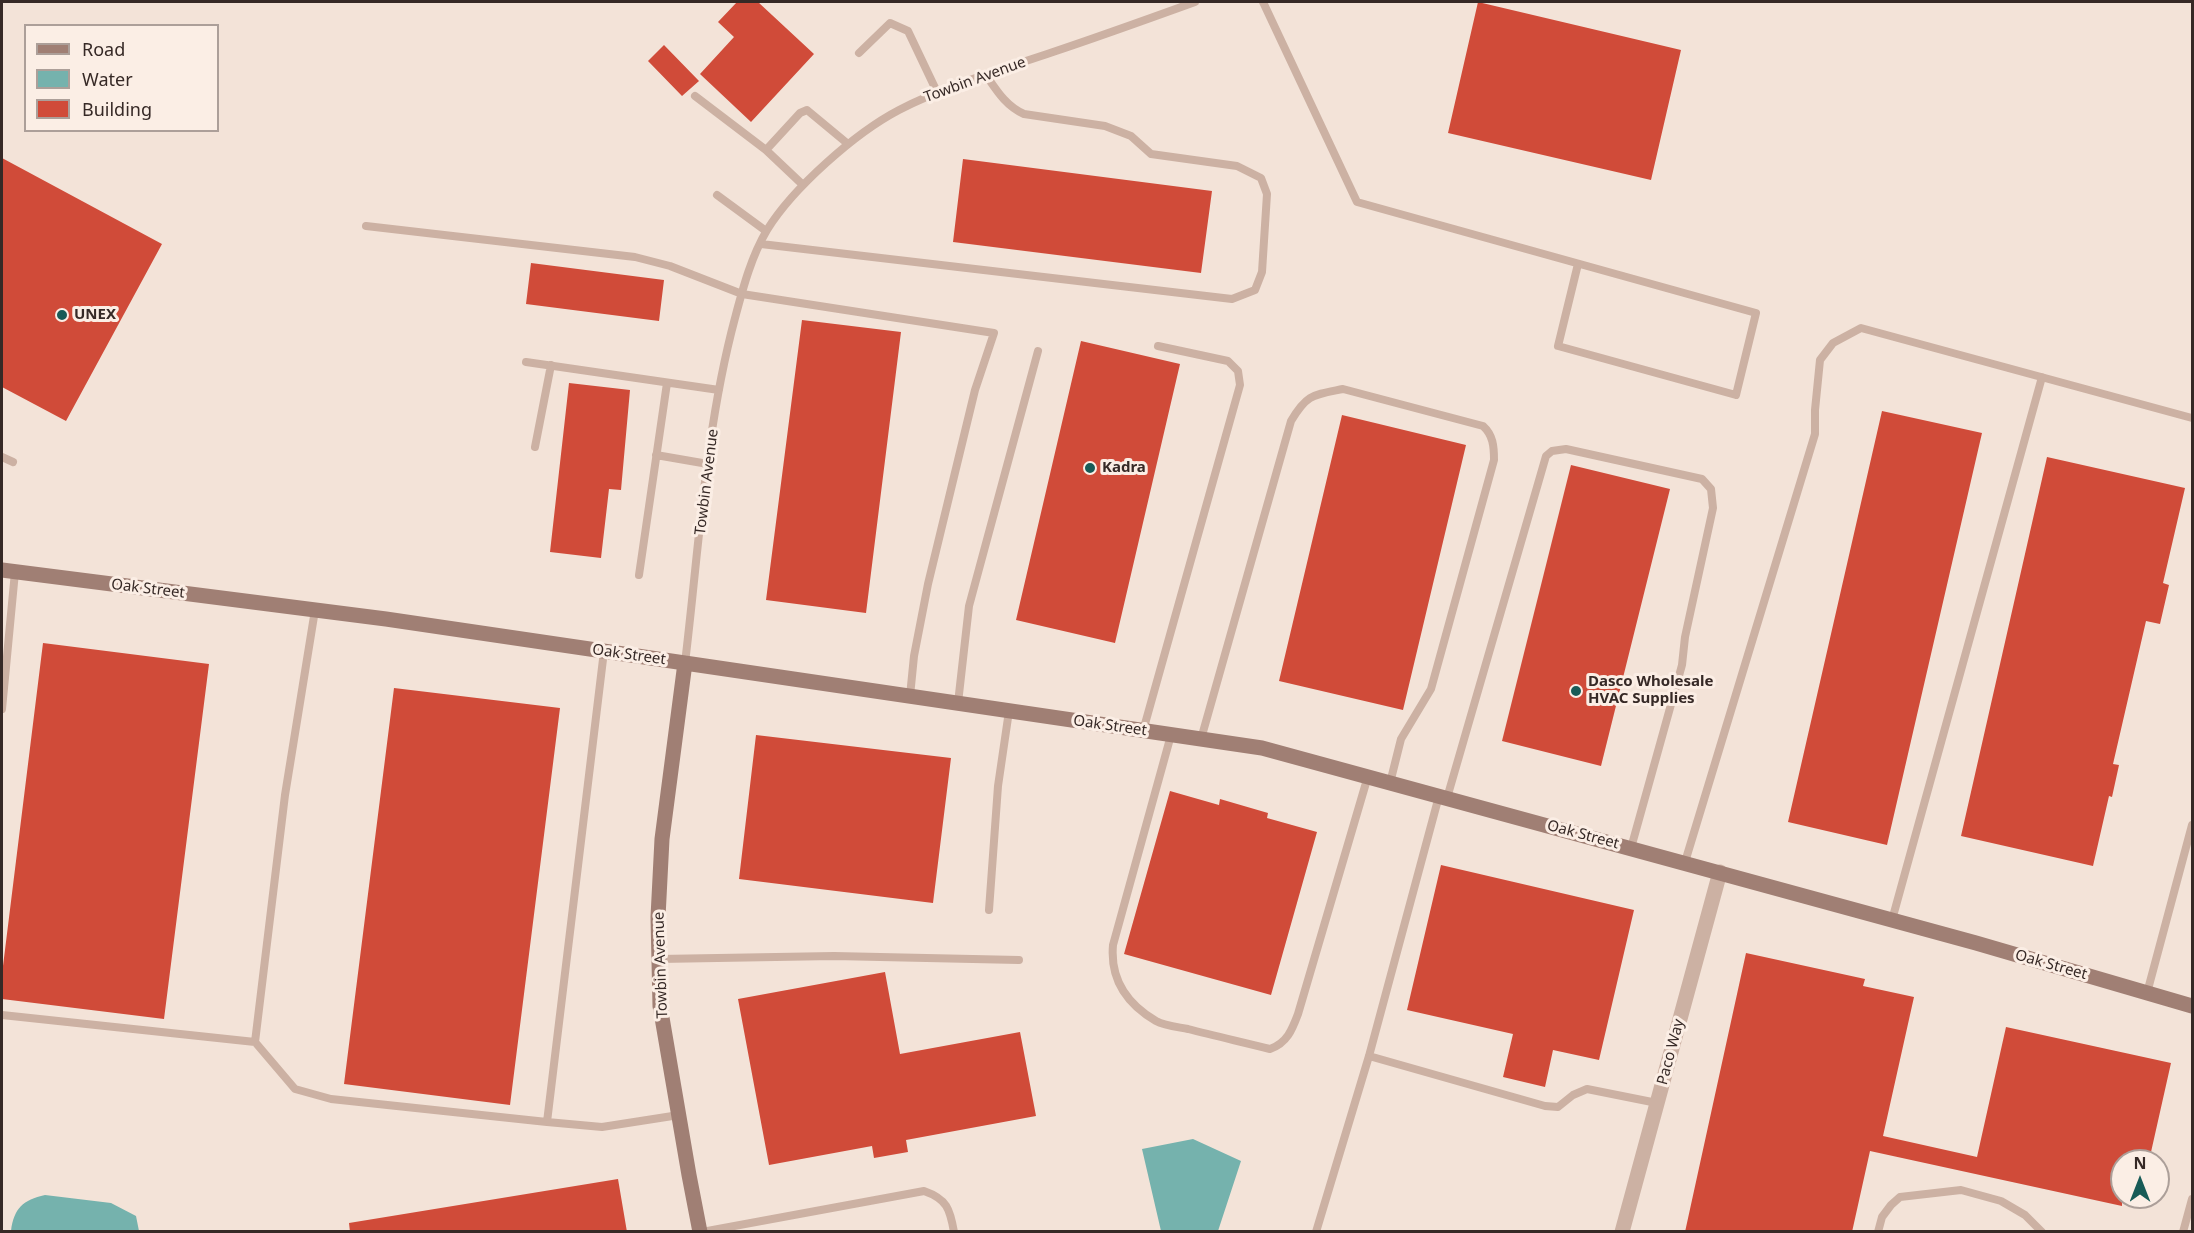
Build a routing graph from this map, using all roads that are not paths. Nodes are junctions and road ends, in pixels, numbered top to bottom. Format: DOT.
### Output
graph roads {
  1 [pos="1195,2"];
  2 [pos="1263,2"];
  3 [pos="859,53"];
  4 [pos="986,75"];
  5 [pos="937,92"];
  6 [pos="695,96"];
  7 [pos="848,144"];
  8 [pos="766,150"];
  9 [pos="803,185"];
  10 [pos="717,195"];
  11 [pos="366,226"];
  12 [pos="766,231"];
  13 [pos="761,244"];
  14 [pos="1578,264"];
  15 [pos="742,294"];
  16 [pos="1158,346"];
  17 [pos="1038,351"];
  18 [pos="526,362"];
  19 [pos="551,365"];
  20 [pos="2042,377"];
  21 [pos="667,383"];
  22 [pos="719,390"];
  23 [pos="2193,418"];
  24 [pos="535,447"];
  25 [pos="657,455"];
  26 [pos="2,457"];
  27 [pos="13,462"];
  28 [pos="708,464"];
  29 [pos="8,571"];
  30 [pos="639,575"];
  31 [pos="315,610"];
  32 [pos="604,651"];
  33 [pos="685,663"];
  34 [pos="910,696"];
  35 [pos="958,703"];
  36 [pos="2,709"];
  37 [pos="1009,711"];
  38 [pos="1143,730"];
  39 [pos="1171,735"];
  40 [pos="1200,739"];
  41 [pos="1368,777"];
  42 [pos="1390,783"];
  43 [pos="1443,797"];
  44 [pos="2193,825"];
  45 [pos="1631,848"];
  46 [pos="1685,862"];
  47 [pos="1720,872"];
  48 [pos="989,910"];
  49 [pos="1892,920"];
  50 [pos="659,959"];
  51 [pos="1019,960"];
  52 [pos="2147,993"];
  53 [pos="2193,1006"];
  54 [pos="2,1015"];
  55 [pos="255,1042"];
  56 [pos="1369,1056"];
  57 [pos="1657,1103"];
  58 [pos="679,1115"];
  59 [pos="547,1122"];
  60 [pos="2193,1199"];
  61 [pos="701,1232"];
  62 [pos="954,1232"];
  63 [pos="1316,1232"];
  64 [pos="1622,1232"];
  65 [pos="1878,1232"];
  66 [pos="2042,1232"];
  67 [pos="2183,1232"];
  1 -- 4 [label="lane, Towbin Avenue"];
  2 -- 14 [label="lane"];
  3 -- 5 [label="lane"];
  4 -- 5 [label="lane, Towbin Avenue"];
  4 -- 13 [label="lane"];
  5 -- 7 [label="lane, Towbin Avenue"];
  6 -- 8 [label="lane"];
  7 -- 8 [label="lane"];
  7 -- 9 [label="lane, Towbin Avenue"];
  8 -- 9 [label="lane"];
  9 -- 12 [label="lane, Towbin Avenue"];
  10 -- 12 [label="lane"];
  11 -- 15 [label="lane"];
  12 -- 13 [label="lane, Towbin Avenue"];
  13 -- 15 [label="lane, Towbin Avenue"];
  14 -- 14 [label="lane"];
  15 -- 22 [label="lane, Towbin Avenue"];
  15 -- 34 [label="lane"];
  16 -- 38 [label="lane"];
  17 -- 35 [label="lane"];
  18 -- 19 [label="lane"];
  19 -- 21 [label="lane"];
  19 -- 24 [label="lane"];
  20 -- 23 [label="lane"];
  20 -- 46 [label="lane"];
  20 -- 49 [label="lane"];
  21 -- 22 [label="lane"];
  21 -- 25 [label="lane"];
  22 -- 28 [label="lane, Towbin Avenue"];
  25 -- 28 [label="lane"];
  25 -- 30 [label="lane"];
  26 -- 27 [label="lane"];
  28 -- 33 [label="lane, Towbin Avenue"];
  29 -- 31 [label="street, Oak Street"];
  29 -- 36 [label="lane"];
  31 -- 32 [label="street, Oak Street"];
  31 -- 55 [label="lane"];
  32 -- 33 [label="street, Oak Street"];
  32 -- 59 [label="lane"];
  33 -- 34 [label="street, Oak Street"];
  33 -- 50 [label="street, Towbin Avenue"];
  34 -- 35 [label="street, Oak Street"];
  35 -- 37 [label="street, Oak Street"];
  37 -- 38 [label="street, Oak Street"];
  37 -- 48 [label="lane"];
  38 -- 39 [label="street, Oak Street"];
  39 -- 40 [label="street, Oak Street"];
  39 -- 41 [label="lane"];
  40 -- 41 [label="street, Oak Street"];
  40 -- 42 [label="lane"];
  41 -- 42 [label="street, Oak Street"];
  42 -- 43 [label="street, Oak Street"];
  43 -- 45 [label="street, Oak Street"];
  43 -- 45 [label="lane"];
  43 -- 56 [label="lane"];
  44 -- 52 [label="lane"];
  45 -- 46 [label="street, Oak Street"];
  46 -- 47 [label="street, Oak Street"];
  47 -- 49 [label="street, Oak Street"];
  47 -- 57 [label="street, Paco Way"];
  49 -- 52 [label="street, Oak Street"];
  50 -- 51 [label="lane"];
  50 -- 58 [label="street, Towbin Avenue"];
  52 -- 53 [label="street, Oak Street"];
  54 -- 55 [label="lane"];
  55 -- 59 [label="lane"];
  56 -- 57 [label="lane"];
  56 -- 63 [label="lane"];
  57 -- 64 [label="street, Paco Way"];
  58 -- 59 [label="lane"];
  58 -- 61 [label="street, Towbin Avenue"];
  60 -- 67 [label="lane"];
  61 -- 62 [label="lane"];
  65 -- 66 [label="lane"];
}
